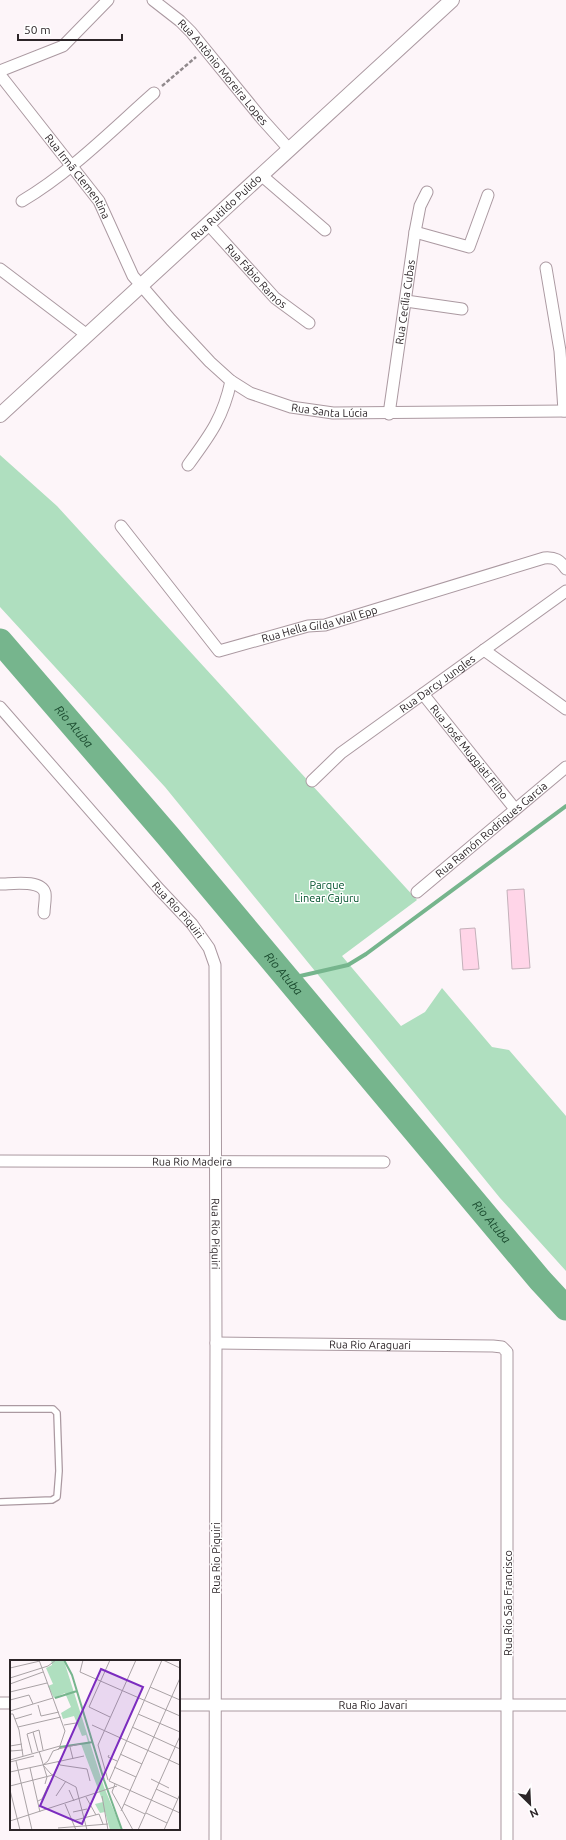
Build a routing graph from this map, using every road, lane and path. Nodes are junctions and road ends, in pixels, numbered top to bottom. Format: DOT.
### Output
graph roads {
  1 [pos="108,0"];
  2 [pos="153,0"];
  3 [pos="452,0"];
  4 [pos="205,48"];
  5 [pos="0,71"];
  6 [pos="0,75"];
  7 [pos="154,93"];
  8 [pos="289,149"];
  9 [pos="72,165"];
  10 [pos="261,175"];
  11 [pos="427,192"];
  12 [pos="488,195"];
  13 [pos="22,201"];
  14 [pos="208,224"];
  15 [pos="326,230"];
  16 [pos="415,232"];
  17 [pos="546,268"];
  18 [pos="0,269"];
  19 [pos="142,285"];
  20 [pos="406,301"];
  21 [pos="462,309"];
  22 [pos="308,323"];
  23 [pos="87,335"];
  24 [pos="231,381"];
  25 [pos="565,410"];
  26 [pos="389,414"];
  27 [pos="0,415"];
  28 [pos="188,465"];
  29 [pos="121,526"];
  30 [pos="566,569"];
  31 [pos="566,591"];
  32 [pos="484,650"];
  33 [pos="423,694"];
  34 [pos="0,706"];
  35 [pos="566,709"];
  36 [pos="566,767"];
  37 [pos="312,781"];
  38 [pos="515,809"];
  39 [pos="0,884"];
  40 [pos="417,892"];
  41 [pos="44,912"];
  42 [pos="0,1161"];
  43 [pos="216,1162"];
  44 [pos="384,1162"];
  45 [pos="216,1343"];
  46 [pos="508,1366"];
  47 [pos="0,1409"];
  48 [pos="0,1502"];
  49 [pos="508,1704"];
  50 [pos="180,1705"];
  51 [pos="215,1705"];
  52 [pos="566,1705"];
  53 [pos="215,1840"];
  54 [pos="507,1840"];
  1 -- 5 [label="street"];
  2 -- 4 [label="street, Rua Antônio Moreira Lopes"];
  3 -- 8 [label="street, Rua Rutildo Pulido"];
  4 -- 7 [label="path"];
  4 -- 8 [label="street, Rua Antônio Moreira Lopes"];
  6 -- 9 [label="street, Rua Irmã Clementina"];
  7 -- 9 [label="street"];
  8 -- 10 [label="street, Rua Rutildo Pulido"];
  9 -- 13 [label="street"];
  9 -- 19 [label="street, Rua Irmã Clementina"];
  10 -- 14 [label="street, Rua Rutildo Pulido"];
  10 -- 15 [label="street"];
  11 -- 16 [label="street, Rua Cecília Cubas"];
  12 -- 16 [label="street"];
  14 -- 19 [label="street, Rua Rutildo Pulido"];
  14 -- 22 [label="street, Rua Fábio Ramos"];
  16 -- 20 [label="street, Rua Cecília Cubas"];
  17 -- 25 [label="street"];
  18 -- 23 [label="street"];
  19 -- 23 [label="street, Rua Rutildo Pulido"];
  19 -- 24 [label="street, Rua Santa Lúcia"];
  20 -- 21 [label="street"];
  20 -- 26 [label="street, Rua Cecília Cubas"];
  23 -- 27 [label="street, Rua Rutildo Pulido"];
  24 -- 26 [label="street, Rua Santa Lúcia"];
  24 -- 28 [label="street"];
  25 -- 26 [label="street, Rua Santa Lúcia"];
  29 -- 30 [label="street, Rua Hella Gilda Wall Epp"];
  31 -- 32 [label="street, Rua Darcy Jungles"];
  32 -- 33 [label="street, Rua Darcy Jungles"];
  32 -- 35 [label="street"];
  33 -- 37 [label="street, Rua Darcy Jungles"];
  33 -- 38 [label="street, Rua José Muggiati Filho"];
  34 -- 43 [label="street, Rua Rio Piquiri"];
  36 -- 38 [label="street, Rua Ramón Rodrigues Garcia"];
  38 -- 40 [label="street, Rua Ramón Rodrigues Garcia"];
  39 -- 41 [label="street"];
  42 -- 43 [label="street, Rua Rio Madeira"];
  43 -- 44 [label="street, Rua Rio Madeira"];
  43 -- 45 [label="street, Rua Rio Piquiri"];
  45 -- 46 [label="street, Rua Rio Araguari"];
  45 -- 51 [label="street, Rua Rio Piquiri"];
  46 -- 49 [label="street, Rua Rio São Francisco"];
  47 -- 48 [label="lane"];
  49 -- 51 [label="street, Rua Rio Javari"];
  49 -- 52 [label="street, Rua Rio Javari"];
  49 -- 54 [label="street, Rua Rio São Francisco"];
  50 -- 51 [label="street, Rua Rio Javari"];
  51 -- 53 [label="street, Rua Rio Piquiri"];
}
